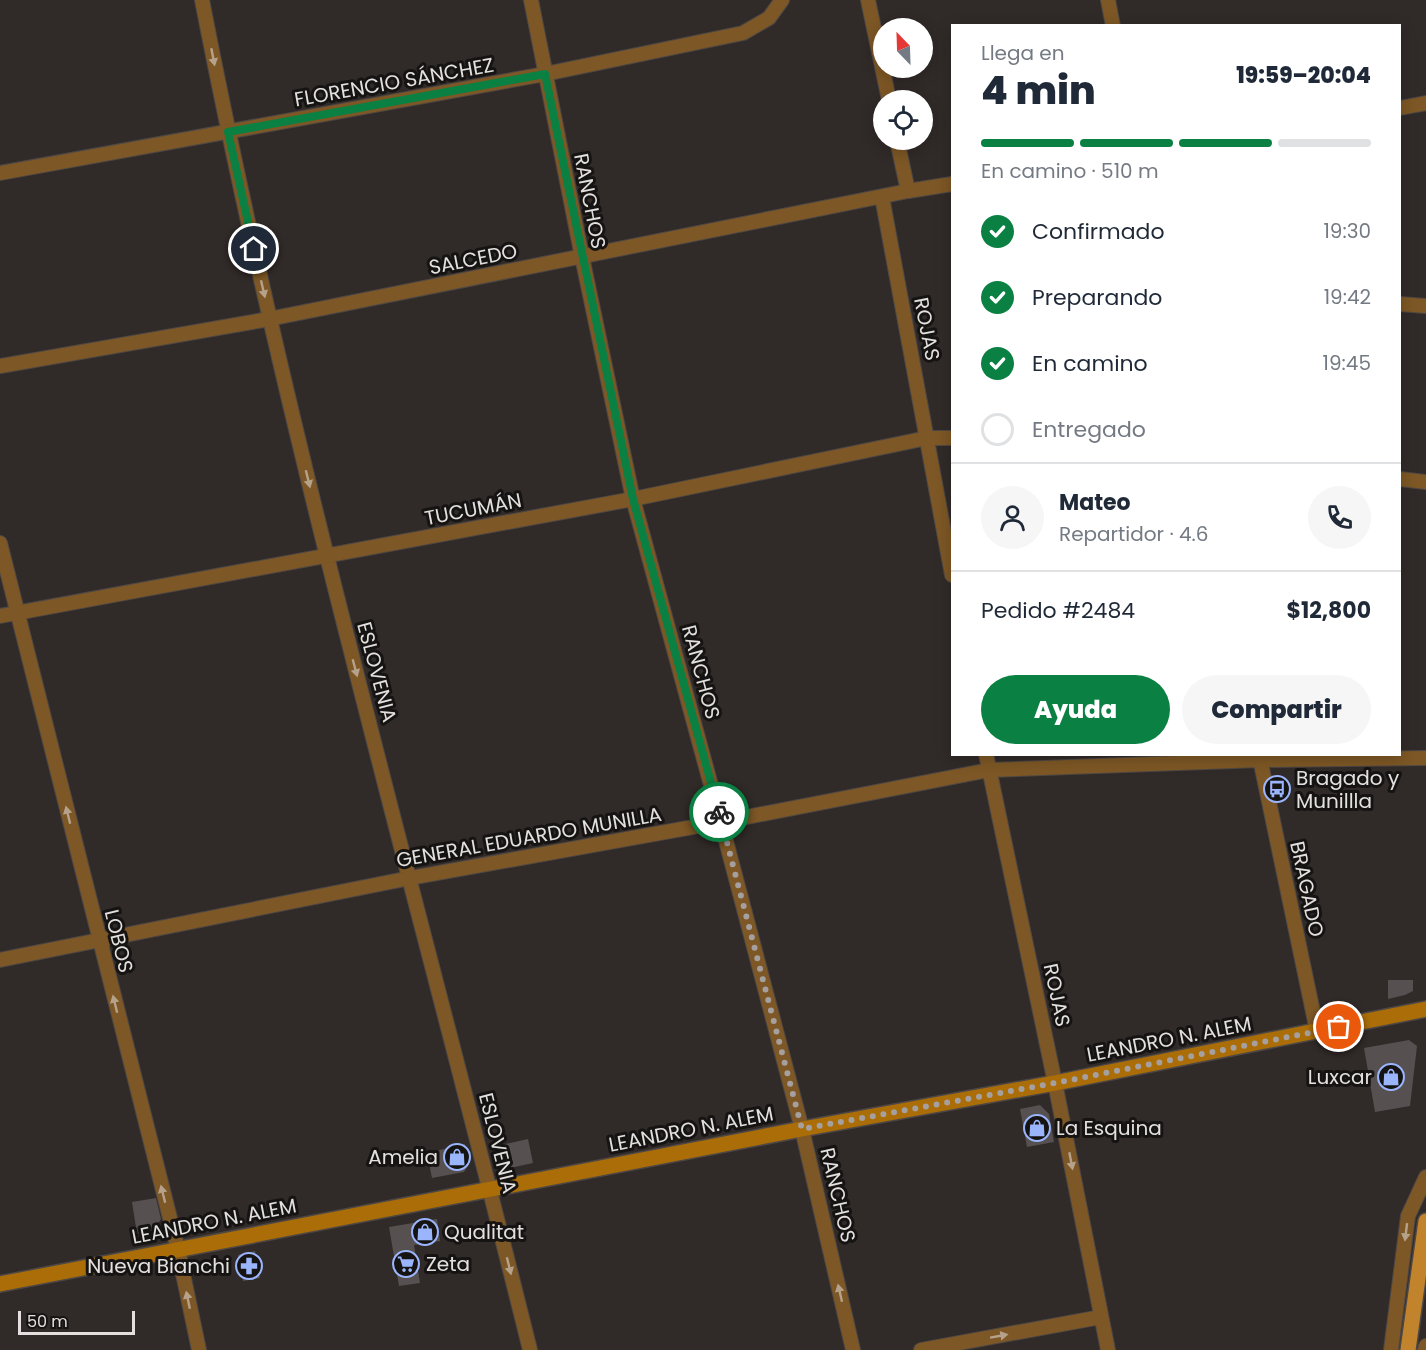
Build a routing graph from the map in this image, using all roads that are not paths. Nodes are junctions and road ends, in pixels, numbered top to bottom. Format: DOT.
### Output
graph roads {
  1 [pos="202,0"];
  2 [pos="531,0"];
  3 [pos="782,0"];
  4 [pos="868,0"];
  5 [pos="1108,0"];
  6 [pos="1113,24"];
  7 [pos="545,74"];
  8 [pos="887,90"];
  9 [pos="1426,104"];
  10 [pos="1401,108"];
  11 [pos="228,132"];
  12 [pos="899,150"];
  13 [pos="0,173"];
  14 [pos="951,184"];
  15 [pos="908,191"];
  16 [pos="882,197"];
  17 [pos="582,258"];
  18 [pos="1401,304"];
  19 [pos="1426,306"];
  20 [pos="269,319"];
  21 [pos="0,366"];
  22 [pos="927,438"];
  23 [pos="951,438"];
  24 [pos="1401,479"];
  25 [pos="1426,482"];
  26 [pos="633,499"];
  27 [pos="0,543"];
  28 [pos="327,556"];
  29 [pos="951,570"];
  30 [pos="18,613"];
  31 [pos="0,616"];
  32 [pos="986,756"];
  33 [pos="1260,757"];
  34 [pos="1426,758"];
  35 [pos="989,770"];
  36 [pos="722,822"];
  37 [pos="410,878"];
  38 [pos="99,940"];
  39 [pos="0,960"];
  40 [pos="1426,1009"];
  41 [pos="1317,1031"];
  42 [pos="1055,1083"];
  43 [pos="802,1129"];
  44 [pos="1426,1177"];
  45 [pos="490,1189"];
  46 [pos="1426,1221"];
  47 [pos="178,1250"];
  48 [pos="0,1284"];
  49 [pos="1101,1317"];
  50 [pos="1426,1346"];
  51 [pos="199,1350"];
  52 [pos="530,1350"];
  53 [pos="853,1350"];
  54 [pos="921,1350"];
  55 [pos="1108,1350"];
  56 [pos="1390,1350"];
  57 [pos="1408,1350"];
  58 [pos="1425,1350"];
  1 -- 11 [label="street, ESLOVENIA, one-way"];
  2 -- 7 [label="street, RANCHOS"];
  3 -- 7 [label="street, FLORENCIO SÁNCHEZ"];
  4 -- 8 [label="street"];
  5 -- 6 [label="street"];
  7 -- 11 [label="street, FLORENCIO SÁNCHEZ"];
  7 -- 17 [label="street, RANCHOS"];
  9 -- 10 [label="street"];
  11 -- 13 [label="street, FLORENCIO SÁNCHEZ"];
  11 -- 20 [label="street, ESLOVENIA, one-way"];
  12 -- 15 [label="street"];
  14 -- 15 [label="street, SALCEDO"];
  15 -- 16 [label="street, SALCEDO"];
  16 -- 17 [label="street, SALCEDO"];
  16 -- 22 [label="street, ROJAS"];
  17 -- 20 [label="street, SALCEDO"];
  17 -- 26 [label="street, RANCHOS"];
  18 -- 19 [label="street"];
  20 -- 21 [label="street, SALCEDO"];
  20 -- 28 [label="street, ESLOVENIA, one-way"];
  22 -- 23 [label="street, TUCUMÁN"];
  22 -- 26 [label="street, TUCUMÁN"];
  22 -- 29 [label="street, ROJAS"];
  24 -- 25 [label="street"];
  26 -- 28 [label="street, TUCUMÁN"];
  26 -- 36 [label="street, RANCHOS"];
  27 -- 30 [label="street, LOBOS"];
  28 -- 30 [label="street, TUCUMÁN"];
  28 -- 37 [label="street, ESLOVENIA, one-way"];
  30 -- 31 [label="street, TUCUMÁN"];
  38 -- 30 [label="street, LOBOS, one-way"];
  32 -- 35 [label="street, ROJAS"];
  33 -- 34 [label="street, GENERAL EDUARDO MUNILLA"];
  33 -- 35 [label="street, GENERAL EDUARDO MUNILLA"];
  33 -- 41 [label="street, BRAGADO"];
  35 -- 36 [label="street, GENERAL EDUARDO MUNILLA"];
  35 -- 42 [label="street, ROJAS"];
  36 -- 37 [label="street, GENERAL EDUARDO MUNILLA"];
  36 -- 43 [label="street, RANCHOS"];
  37 -- 38 [label="street, GENERAL EDUARDO MUNILLA"];
  37 -- 45 [label="street, ESLOVENIA"];
  38 -- 39 [label="street, GENERAL EDUARDO MUNILLA"];
  47 -- 38 [label="street, LOBOS, one-way"];
  40 -- 41 [label="street, LEANDRO N. ALEM"];
  41 -- 42 [label="street, LEANDRO N. ALEM"];
  42 -- 43 [label="street, LEANDRO N. ALEM"];
  42 -- 49 [label="street, ROJAS, one-way"];
  43 -- 45 [label="street, LEANDRO N. ALEM"];
  53 -- 43 [label="street, RANCHOS, one-way"];
  44 -- 56 [label="street, one-way"];
  45 -- 47 [label="street, LEANDRO N. ALEM"];
  45 -- 52 [label="street, ESLOVENIA, one-way"];
  46 -- 57 [label="main road"];
  47 -- 48 [label="street, LEANDRO N. ALEM"];
  51 -- 47 [label="street, LOBOS, one-way"];
  54 -- 49 [label="street, one-way"];
  49 -- 55 [label="street, ROJAS"];
  50 -- 58 [label="street"];
}
